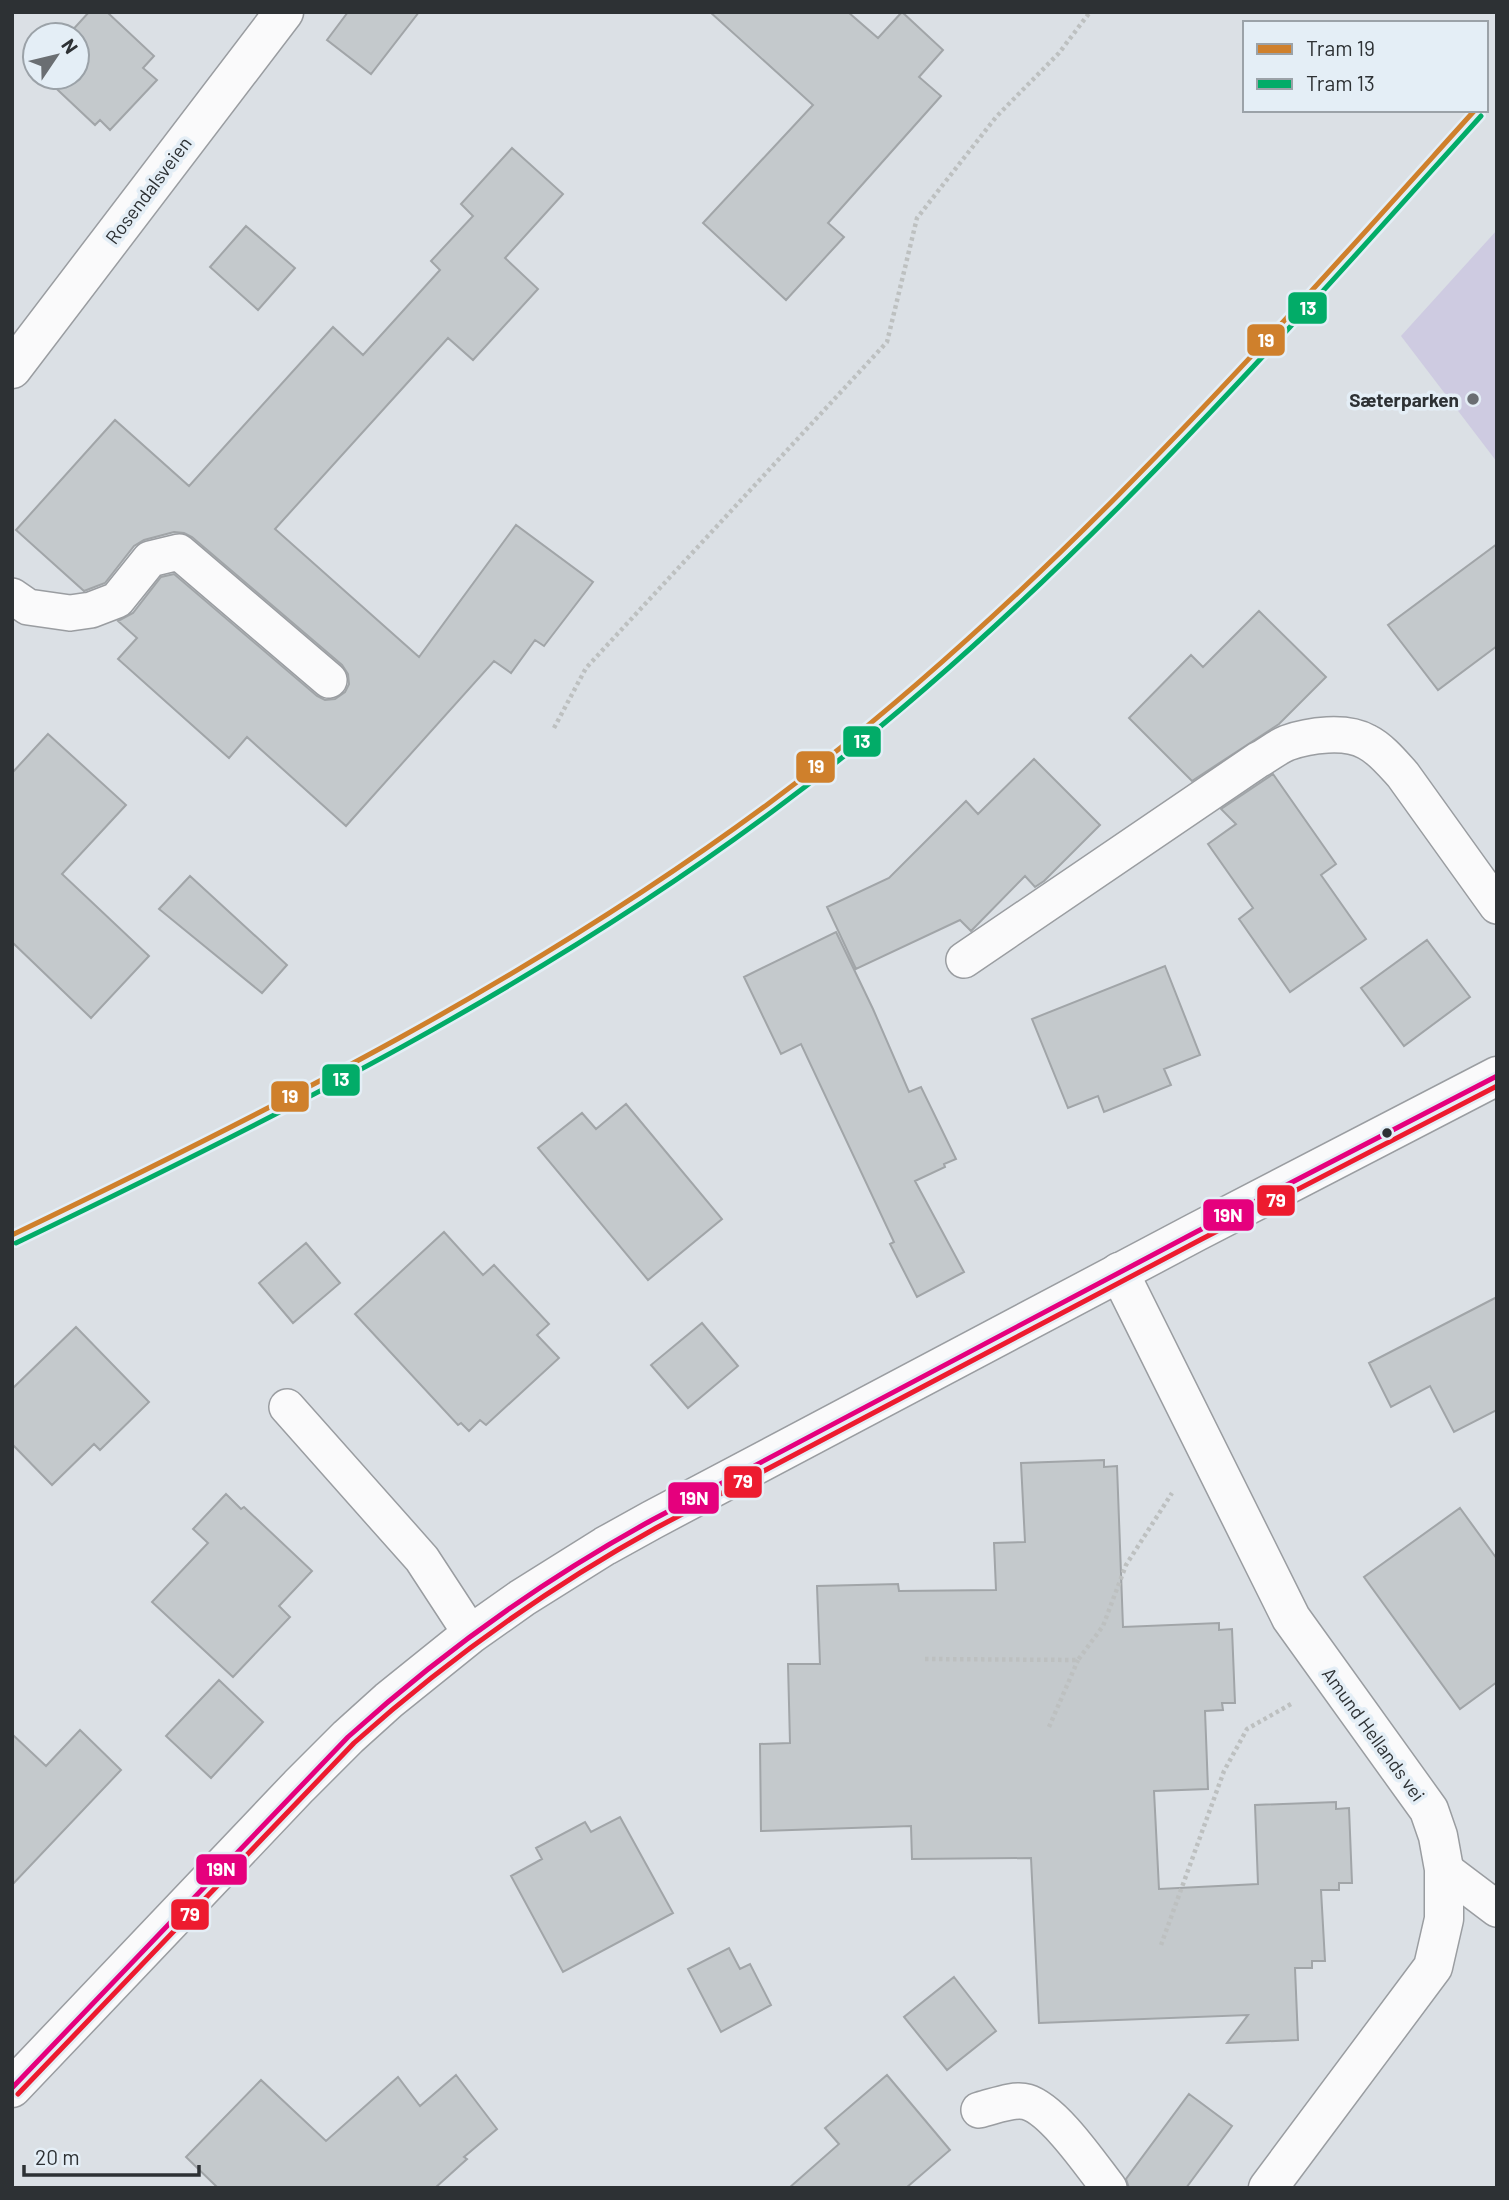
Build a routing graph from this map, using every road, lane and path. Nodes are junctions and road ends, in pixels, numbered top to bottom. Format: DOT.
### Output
graph roads {
  1 [pos="284,12"];
  2 [pos="1090,12"];
  3 [pos="12,369"];
  4 [pos="12,596"];
  5 [pos="329,680"];
  6 [pos="554,728"];
  7 [pos="1497,906"];
  8 [pos="964,960"];
  9 [pos="1497,1076"];
  10 [pos="1119,1272"];
  11 [pos="287,1407"];
  12 [pos="1217,1465"];
  13 [pos="471,1634"];
  14 [pos="925,1659"];
  15 [pos="1078,1660"];
  16 [pos="1335,1679"];
  17 [pos="1049,1727"];
  18 [pos="1444,1869"];
  19 [pos="1497,1909"];
  20 [pos="1161,1945"];
  21 [pos="12,2088"];
  22 [pos="979,2110"];
  23 [pos="1109,2188"];
  24 [pos="1268,2188"];
  1 -- 3 [label="main road, Rosendalsveien"];
  2 -- 6 [label="path"];
  4 -- 5 [label="lane"];
  7 -- 8 [label="lane"];
  9 -- 10 [label="main road"];
  10 -- 12 [label="main road, Amund Hellands vei"];
  10 -- 13 [label="main road"];
  11 -- 13 [label="lane"];
  12 -- 15 [label="path"];
  12 -- 16 [label="main road, Amund Hellands vei"];
  13 -- 21 [label="main road"];
  14 -- 15 [label="path"];
  15 -- 17 [label="path"];
  16 -- 18 [label="main road, Amund Hellands vei"];
  16 -- 20 [label="path"];
  18 -- 19 [label="lane"];
  18 -- 24 [label="main road, Amund Hellands vei"];
  22 -- 23 [label="lane"];
}
